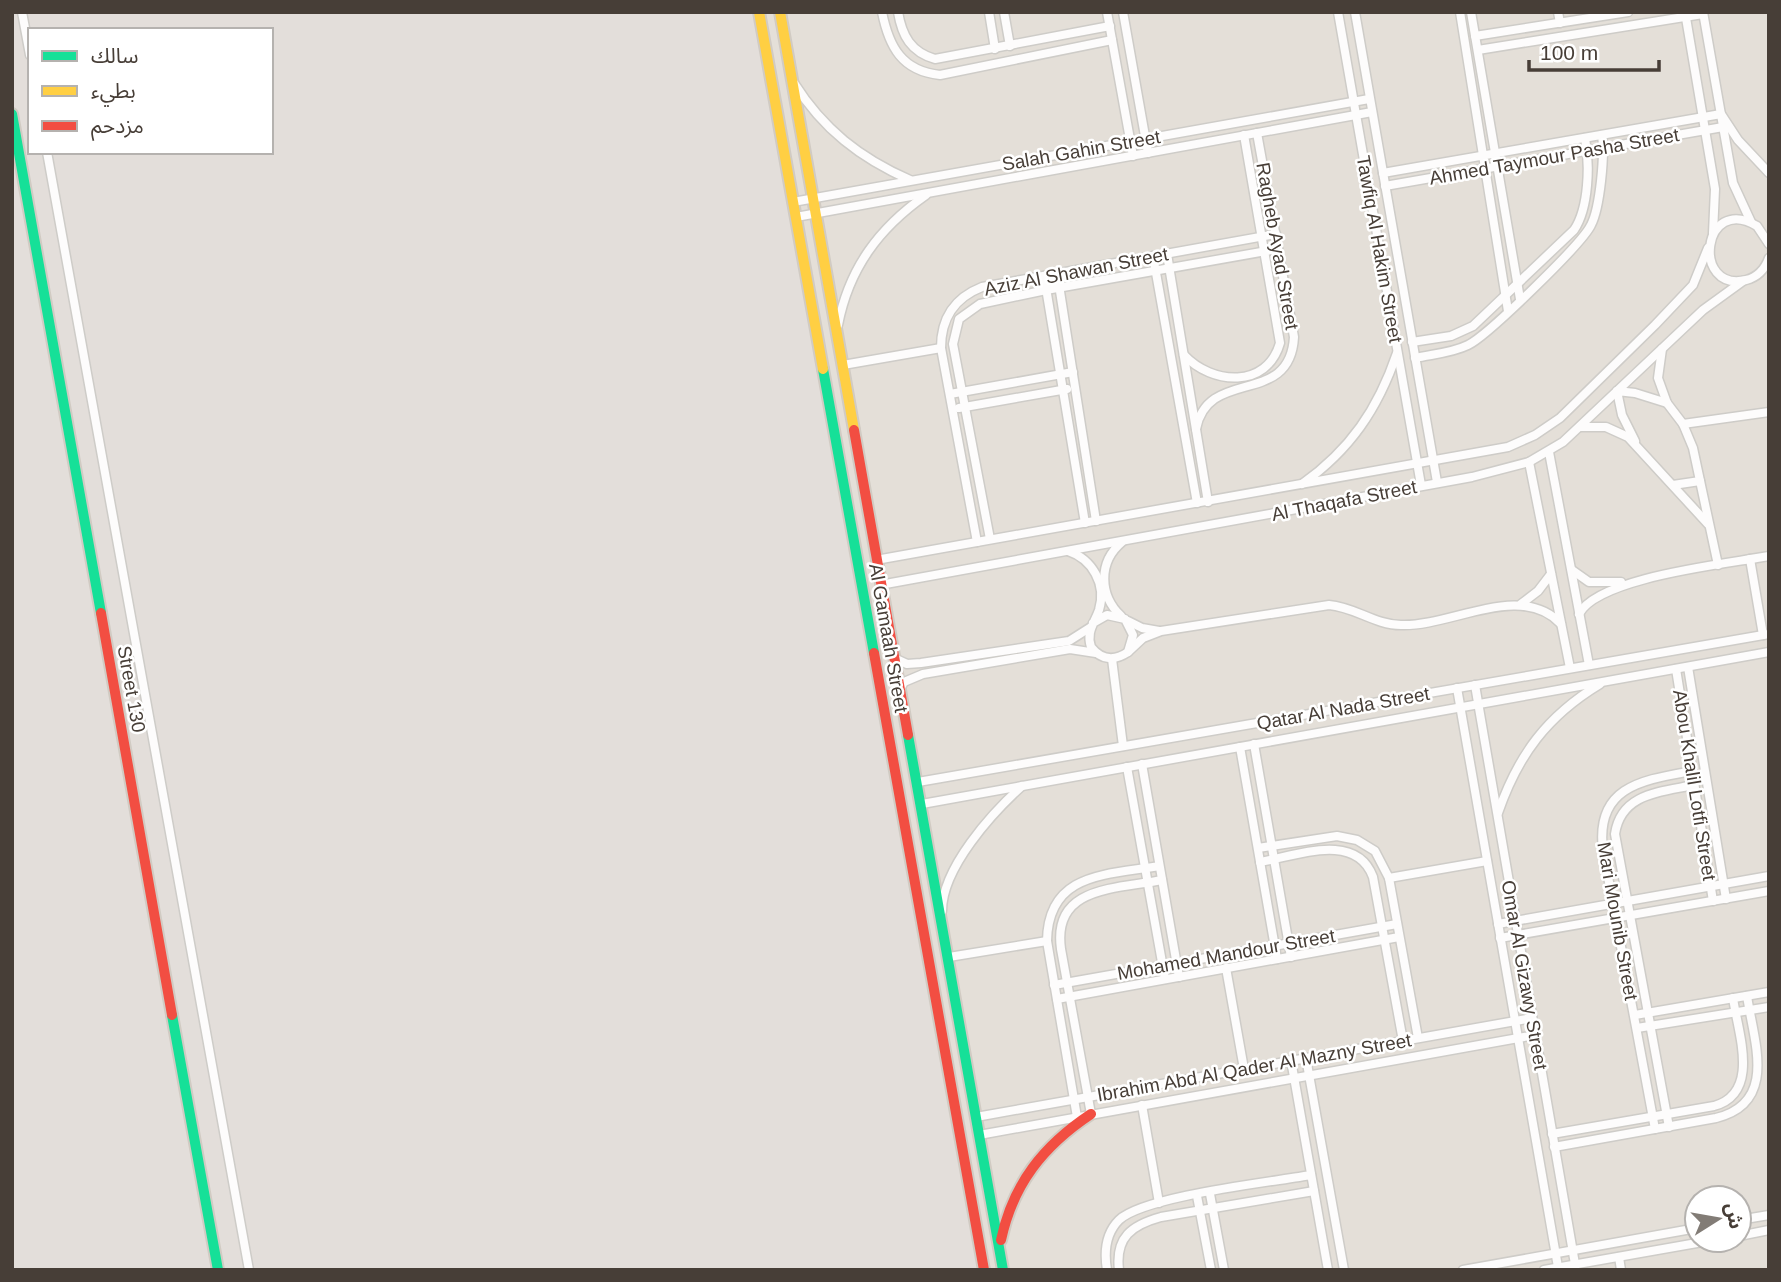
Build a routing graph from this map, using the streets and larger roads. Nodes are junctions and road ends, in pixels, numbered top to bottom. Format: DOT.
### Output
graph roads {
  1 [pos="22,12"];
  2 [pos="760,12"];
  3 [pos="780,12"];
  4 [pos="882,12"];
  5 [pos="898,12"];
  6 [pos="989,12"];
  7 [pos="1004,12"];
  8 [pos="1107,12"];
  9 [pos="1123,12"];
  10 [pos="1338,12"];
  11 [pos="1354,12"];
  12 [pos="1460,12"];
  13 [pos="1471,12"];
  14 [pos="1558,12"];
  15 [pos="1628,12"];
  16 [pos="1703,13"];
  17 [pos="1685,15"];
  18 [pos="1577,18"];
  19 [pos="1560,23"];
  20 [pos="1110,26"];
  21 [pos="1585,33"];
  22 [pos="1475,36"];
  23 [pos="1112,40"];
  24 [pos="28,44"];
  25 [pos="1010,46"];
  26 [pos="995,49"];
  27 [pos="1478,50"];
  28 [pos="792,78"];
  29 [pos="1369,99"];
  30 [pos="1354,102"];
  31 [pos="1372,112"];
  32 [pos="12,114"];
  33 [pos="1721,114"];
  34 [pos="1356,115"];
  35 [pos="1703,117"];
  36 [pos="1723,127"];
  37 [pos="1705,130"];
  38 [pos="1257,133"];
  39 [pos="1244,135"];
  40 [pos="1602,135"];
  41 [pos="1145,138"];
  42 [pos="1585,138"];
  43 [pos="1130,141"];
  44 [pos="1604,148"];
  45 [pos="1588,150"];
  46 [pos="1148,153"];
  47 [pos="1495,153"];
  48 [pos="47,154"];
  49 [pos="1133,156"];
  50 [pos="1483,156"];
  51 [pos="1498,166"];
  52 [pos="1485,168"];
  53 [pos="1383,173"];
  54 [pos="1769,173"];
  55 [pos="910,180"];
  56 [pos="1385,186"];
  57 [pos="929,193"];
  58 [pos="813,198"];
  59 [pos="793,202"];
  60 [pos="816,214"];
  61 [pos="796,217"];
  62 [pos="1751,222"];
  63 [pos="1766,231"];
  64 [pos="1713,233"];
  65 [pos="1276,234"];
  66 [pos="1262,237"];
  67 [pos="1769,244"];
  68 [pos="1709,247"];
  69 [pos="1278,249"];
  70 [pos="1265,251"];
  71 [pos="1167,254"];
  72 [pos="1153,256"];
  73 [pos="1769,258"];
  74 [pos="1170,267"];
  75 [pos="1156,270"];
  76 [pos="1769,271"];
  77 [pos="1057,274"];
  78 [pos="1044,276"];
  79 [pos="1753,278"];
  80 [pos="1743,281"];
  81 [pos="1518,284"];
  82 [pos="1059,287"];
  83 [pos="1046,290"];
  84 [pos="1506,296"];
  85 [pos="1520,299"];
  86 [pos="1508,311"];
  87 [pos="836,331"];
  88 [pos="1412,342"];
  89 [pos="942,348"];
  90 [pos="1662,348"];
  91 [pos="1398,350"];
  92 [pos="1184,355"];
  93 [pos="1415,358"];
  94 [pos="843,365"];
  95 [pos="1073,372"];
  96 [pos="1060,374"];
  97 [pos="1075,387"];
  98 [pos="1063,390"];
  99 [pos="1617,391"];
  100 [pos="962,392"];
  101 [pos="950,394"];
  102 [pos="1667,403"];
  103 [pos="964,407"];
  104 [pos="953,409"];
  105 [pos="1769,412"];
  106 [pos="1683,424"];
  107 [pos="1580,427"];
  108 [pos="1196,429"];
  109 [pos="1638,447"];
  110 [pos="1549,452"];
  111 [pos="1434,462"];
  112 [pos="1529,462"];
  113 [pos="1418,465"];
  114 [pos="1700,481"];
  115 [pos="1437,482"];
  116 [pos="1421,485"];
  117 [pos="1673,485"];
  118 [pos="1300,486"];
  119 [pos="1208,502"];
  120 [pos="1197,503"];
  121 [pos="1096,521"];
  122 [pos="1085,523"];
  123 [pos="1709,525"];
  124 [pos="989,539"];
  125 [pos="1124,541"];
  126 [pos="977,542"];
  127 [pos="1068,551"];
  128 [pos="1769,555"];
  129 [pos="1749,559"];
  130 [pos="876,560"];
  131 [pos="1718,565"];
  132 [pos="1571,570"];
  133 [pos="1551,574"];
  134 [pos="1631,582"];
  135 [pos="880,585"];
  136 [pos="1521,604"];
  137 [pos="1580,614"];
  138 [pos="1124,619"];
  139 [pos="1561,624"];
  140 [pos="1092,625"];
  141 [pos="1161,631"];
  142 [pos="1766,634"];
  143 [pos="1128,652"];
  144 [pos="1769,652"];
  145 [pos="1096,653"];
  146 [pos="892,656"];
  147 [pos="1112,659"];
  148 [pos="1589,665"];
  149 [pos="1688,667"];
  150 [pos="1570,668"];
  151 [pos="1676,669"];
  152 [pos="1604,682"];
  153 [pos="1475,685"];
  154 [pos="1457,688"];
  155 [pos="899,694"];
  156 [pos="882,696"];
  157 [pos="1478,704"];
  158 [pos="1460,707"];
  159 [pos="1254,744"];
  160 [pos="1123,746"];
  161 [pos="1240,747"];
  162 [pos="1142,764"];
  163 [pos="1127,767"];
  164 [pos="1692,771"];
  165 [pos="918,782"];
  166 [pos="1023,785"];
  167 [pos="1695,785"];
  168 [pos="922,804"];
  169 [pos="1497,816"];
  170 [pos="1272,846"];
  171 [pos="1258,848"];
  172 [pos="1274,860"];
  173 [pos="1487,861"];
  174 [pos="1260,862"];
  175 [pos="1159,866"];
  176 [pos="1145,868"];
  177 [pos="1769,876"];
  178 [pos="1389,878"];
  179 [pos="1162,880"];
  180 [pos="1147,883"];
  181 [pos="1723,884"];
  182 [pos="1711,887"];
  183 [pos="1769,891"];
  184 [pos="1726,899"];
  185 [pos="1627,901"];
  186 [pos="1713,901"];
  187 [pos="1614,904"];
  188 [pos="1630,915"];
  189 [pos="942,917"];
  190 [pos="1617,918"];
  191 [pos="1515,921"];
  192 [pos="1397,924"];
  193 [pos="1498,924"];
  194 [pos="1382,926"];
  195 [pos="1518,935"];
  196 [pos="1399,937"];
  197 [pos="1500,938"];
  198 [pos="1384,940"];
  199 [pos="1047,941"];
  200 [pos="1289,943"];
  201 [pos="1275,945"];
  202 [pos="948,957"];
  203 [pos="1291,957"];
  204 [pos="1278,959"];
  205 [pos="1176,963"];
  206 [pos="1163,965"];
  207 [pos="1226,968"];
  208 [pos="1179,977"];
  209 [pos="1165,979"];
  210 [pos="1067,982"];
  211 [pos="1054,985"];
  212 [pos="1769,992"];
  213 [pos="1747,996"];
  214 [pos="1070,997"];
  215 [pos="1733,998"];
  216 [pos="1057,999"];
  217 [pos="1769,1007"];
  218 [pos="1749,1010"];
  219 [pos="1648,1012"];
  220 [pos="1735,1012"];
  221 [pos="1635,1015"];
  222 [pos="1532,1018"];
  223 [pos="1515,1021"];
  224 [pos="1650,1026"];
  225 [pos="1637,1028"];
  226 [pos="1535,1035"];
  227 [pos="1418,1038"];
  228 [pos="1518,1038"];
  229 [pos="1403,1041"];
  230 [pos="1306,1058"];
  231 [pos="1291,1060"];
  232 [pos="1244,1069"];
  233 [pos="1310,1075"];
  234 [pos="1294,1078"];
  235 [pos="1088,1096"];
  236 [pos="1074,1099"];
  237 [pos="1142,1105"];
  238 [pos="1666,1114"];
  239 [pos="1091,1115"];
  240 [pos="976,1116"];
  241 [pos="1653,1116"];
  242 [pos="1077,1117"];
  243 [pos="1669,1127"];
  244 [pos="1656,1129"];
  245 [pos="1552,1134"];
  246 [pos="979,1135"];
  247 [pos="1554,1147"];
  248 [pos="1311,1175"];
  249 [pos="1314,1191"];
  250 [pos="1210,1194"];
  251 [pos="1197,1196"];
  252 [pos="1159,1203"];
  253 [pos="1213,1208"];
  254 [pos="1200,1210"];
  255 [pos="1683,1230"];
  256 [pos="1683,1246"];
  257 [pos="1572,1250"];
  258 [pos="1556,1253"];
  259 [pos="1619,1257"];
  260 [pos="1574,1264"];
  261 [pos="1002,1267"];
  262 [pos="1558,1267"];
  263 [pos="218,1270"];
  264 [pos="249,1270"];
  265 [pos="984,1270"];
  266 [pos="1107,1270"];
  267 [pos="1119,1270"];
  268 [pos="1211,1270"];
  269 [pos="1224,1270"];
  270 [pos="1328,1270"];
  271 [pos="1344,1270"];
  272 [pos="1464,1270"];
  273 [pos="1544,1270"];
  274 [pos="1621,1270"];
  1 -- 24 [label="street"];
  2 -- 59 [label="street, Al Gamaah Street"];
  3 -- 28 [label="street, Al Gamaah Street"];
  4 -- 23 [label="street"];
  5 -- 26 [label="street"];
  6 -- 26 [label="street"];
  7 -- 25 [label="street"];
  8 -- 20 [label="street"];
  9 -- 41 [label="street"];
  10 -- 30 [label="street, Tawfiq Al Hakim Street"];
  11 -- 29 [label="street, Tawfiq Al Hakim Street"];
  12 -- 50 [label="street"];
  13 -- 22 [label="street"];
  14 -- 19 [label="street"];
  15 -- 18 [label="street"];
  16 -- 17 [label="street"];
  16 -- 33 [label="street"];
  17 -- 21 [label="street"];
  17 -- 35 [label="street, Al Thaqafa Street"];
  18 -- 19 [label="street"];
  18 -- 21 [label="street"];
  19 -- 22 [label="street"];
  20 -- 23 [label="street"];
  20 -- 25 [label="street"];
  21 -- 27 [label="street"];
  22 -- 27 [label="street"];
  23 -- 43 [label="street"];
  25 -- 26 [label="street"];
  27 -- 47 [label="street"];
  28 -- 55 [label="street"];
  28 -- 58 [label="street, Al Gamaah Street"];
  29 -- 30 [label="street, Salah Gahin Street"];
  29 -- 31 [label="street, Tawfiq Al Hakim Street"];
  30 -- 34 [label="street, Tawfiq Al Hakim Street"];
  30 -- 41 [label="street, Salah Gahin Street"];
  31 -- 34 [label="street, Salah Gahin Street"];
  31 -- 53 [label="street, Tawfiq Al Hakim Street"];
  32 -- 263 [label="street, Street 130"];
  33 -- 35 [label="street, Ahmed Taymour Pasha Street"];
  33 -- 36 [label="street"];
  33 -- 54 [label="street"];
  34 -- 38 [label="street, Salah Gahin Street"];
  34 -- 91 [label="street, Tawfiq Al Hakim Street"];
  35 -- 37 [label="street, Al Thaqafa Street"];
  35 -- 40 [label="street, Ahmed Taymour Pasha Street"];
  36 -- 37 [label="street, Ahmed Taymour Pasha Street"];
  36 -- 62 [label="street"];
  37 -- 44 [label="street, Ahmed Taymour Pasha Street"];
  37 -- 64 [label="street, Al Thaqafa Street"];
  38 -- 39 [label="street, Salah Gahin Street"];
  38 -- 65 [label="street, Ragheb Ayad Street"];
  39 -- 46 [label="street, Salah Gahin Street"];
  39 -- 66 [label="street, Ragheb Ayad Street"];
  40 -- 42 [label="street, Ahmed Taymour Pasha Street"];
  40 -- 44 [label="street"];
  41 -- 43 [label="street, Salah Gahin Street"];
  41 -- 46 [label="street"];
  42 -- 45 [label="street"];
  42 -- 47 [label="street, Ahmed Taymour Pasha Street"];
  43 -- 49 [label="street"];
  43 -- 55 [label="street, Salah Gahin Street"];
  44 -- 45 [label="street, Ahmed Taymour Pasha Street"];
  44 -- 85 [label="street"];
  45 -- 51 [label="street, Ahmed Taymour Pasha Street"];
  45 -- 81 [label="street"];
  46 -- 49 [label="street, Salah Gahin Street"];
  47 -- 50 [label="street, Ahmed Taymour Pasha Street"];
  47 -- 51 [label="street"];
  48 -- 264 [label="street, Street 130"];
  49 -- 57 [label="street, Salah Gahin Street"];
  50 -- 52 [label="street"];
  50 -- 53 [label="street, Ahmed Taymour Pasha Street"];
  51 -- 52 [label="street, Ahmed Taymour Pasha Street"];
  51 -- 81 [label="street"];
  52 -- 56 [label="street, Ahmed Taymour Pasha Street"];
  52 -- 84 [label="street"];
  53 -- 56 [label="street, Tawfiq Al Hakim Street"];
  55 -- 58 [label="street, Salah Gahin Street"];
  56 -- 88 [label="street, Tawfiq Al Hakim Street"];
  57 -- 60 [label="street, Salah Gahin Street"];
  57 -- 87 [label="street"];
  58 -- 59 [label="street, Salah Gahin Street"];
  58 -- 60 [label="street, Al Gamaah Street"];
  59 -- 61 [label="street, Al Gamaah Street"];
  60 -- 61 [label="street, Salah Gahin Street"];
  60 -- 87 [label="street, Al Gamaah Street"];
  61 -- 156 [label="street, Al Gamaah Street"];
  62 -- 63 [label="street"];
  62 -- 64 [label="street"];
  63 -- 67 [label="street"];
  64 -- 68 [label="street, Al Thaqafa Street"];
  65 -- 66 [label="street, Aziz Al Shawan Street"];
  65 -- 69 [label="street, Ragheb Ayad Street"];
  66 -- 70 [label="street, Ragheb Ayad Street"];
  66 -- 71 [label="street, Aziz Al Shawan Street"];
  68 -- 80 [label="street"];
  68 -- 111 [label="street, Al Thaqafa Street"];
  69 -- 70 [label="street, Aziz Al Shawan Street"];
  69 -- 108 [label="street, Ragheb Ayad Street"];
  70 -- 74 [label="street, Aziz Al Shawan Street"];
  70 -- 92 [label="street, Ragheb Ayad Street"];
  71 -- 72 [label="street, Aziz Al Shawan Street"];
  71 -- 74 [label="street"];
  72 -- 75 [label="street"];
  72 -- 77 [label="street, Aziz Al Shawan Street"];
  73 -- 79 [label="street"];
  74 -- 75 [label="street, Aziz Al Shawan Street"];
  74 -- 92 [label="street"];
  75 -- 82 [label="street, Aziz Al Shawan Street"];
  75 -- 120 [label="street"];
  76 -- 79 [label="street"];
  77 -- 78 [label="street, Aziz Al Shawan Street"];
  77 -- 82 [label="street"];
  78 -- 83 [label="street"];
  78 -- 89 [label="street, Aziz Al Shawan Street"];
  79 -- 80 [label="street, Al Thaqafa Street"];
  80 -- 90 [label="street, Al Thaqafa Street"];
  81 -- 84 [label="street"];
  81 -- 85 [label="street"];
  82 -- 83 [label="street, Aziz Al Shawan Street"];
  82 -- 95 [label="street"];
  83 -- 96 [label="street"];
  83 -- 100 [label="street, Aziz Al Shawan Street"];
  84 -- 86 [label="street"];
  84 -- 88 [label="street"];
  85 -- 86 [label="street"];
  86 -- 93 [label="street"];
  87 -- 94 [label="street, Al Gamaah Street"];
  88 -- 93 [label="street, Tawfiq Al Hakim Street"];
  89 -- 94 [label="street"];
  89 -- 101 [label="street, Aziz Al Shawan Street"];
  90 -- 99 [label="street, Al Thaqafa Street"];
  90 -- 102 [label="street"];
  91 -- 113 [label="street, Tawfiq Al Hakim Street"];
  91 -- 118 [label="street"];
  92 -- 108 [label="street"];
  93 -- 111 [label="street, Tawfiq Al Hakim Street"];
  94 -- 130 [label="street, Al Gamaah Street"];
  95 -- 96 [label="street"];
  95 -- 97 [label="street"];
  96 -- 98 [label="street"];
  96 -- 100 [label="street"];
  97 -- 98 [label="street"];
  97 -- 121 [label="street"];
  98 -- 103 [label="street"];
  98 -- 122 [label="street"];
  99 -- 102 [label="street"];
  99 -- 107 [label="street, Al Thaqafa Street"];
  99 -- 109 [label="street"];
  100 -- 101 [label="street"];
  100 -- 103 [label="street, Aziz Al Shawan Street"];
  101 -- 104 [label="street, Aziz Al Shawan Street"];
  102 -- 106 [label="street"];
  103 -- 104 [label="street"];
  103 -- 124 [label="street, Aziz Al Shawan Street"];
  104 -- 126 [label="street, Aziz Al Shawan Street"];
  105 -- 106 [label="street"];
  106 -- 114 [label="street"];
  107 -- 109 [label="street"];
  107 -- 110 [label="street, Al Thaqafa Street"];
  108 -- 119 [label="street"];
  109 -- 117 [label="street"];
  110 -- 112 [label="street, Al Thaqafa Street"];
  110 -- 132 [label="street"];
  111 -- 113 [label="street, Al Thaqafa Street"];
  111 -- 115 [label="street, Tawfiq Al Hakim Street"];
  112 -- 115 [label="street, Al Thaqafa Street"];
  112 -- 133 [label="street"];
  113 -- 116 [label="street, Tawfiq Al Hakim Street"];
  113 -- 118 [label="street, Al Thaqafa Street"];
  114 -- 117 [label="street"];
  114 -- 123 [label="street"];
  115 -- 116 [label="street, Al Thaqafa Street"];
  116 -- 125 [label="street, Al Thaqafa Street"];
  117 -- 123 [label="street"];
  118 -- 119 [label="street, Al Thaqafa Street"];
  119 -- 120 [label="street, Al Thaqafa Street"];
  120 -- 121 [label="street, Al Thaqafa Street"];
  121 -- 122 [label="street, Al Thaqafa Street"];
  122 -- 124 [label="street, Al Thaqafa Street"];
  123 -- 131 [label="street"];
  124 -- 126 [label="street, Al Thaqafa Street"];
  125 -- 127 [label="street, Al Thaqafa Street"];
  125 -- 138 [label="street"];
  126 -- 130 [label="street, Al Thaqafa Street"];
  127 -- 135 [label="street, Al Thaqafa Street"];
  127 -- 140 [label="street"];
  128 -- 129 [label="street"];
  129 -- 131 [label="street"];
  129 -- 142 [label="street"];
  130 -- 135 [label="street, Al Gamaah Street"];
  131 -- 134 [label="street"];
  132 -- 134 [label="street"];
  132 -- 137 [label="street"];
  133 -- 136 [label="street"];
  133 -- 139 [label="street"];
  134 -- 137 [label="street"];
  135 -- 146 [label="street, Al Gamaah Street"];
  136 -- 139 [label="street"];
  136 -- 141 [label="street"];
  137 -- 148 [label="street"];
  138 -- 140 [label="street"];
  138 -- 141 [label="street"];
  138 -- 143 [label="street"];
  139 -- 150 [label="street"];
  140 -- 145 [label="street"];
  140 -- 146 [label="street"];
  141 -- 143 [label="street"];
  142 -- 148 [label="street, Qatar Al Nada Street"];
  143 -- 147 [label="street"];
  144 -- 149 [label="street, Qatar Al Nada Street"];
  145 -- 147 [label="street"];
  145 -- 155 [label="street"];
  146 -- 155 [label="street, Al Gamaah Street"];
  147 -- 160 [label="street"];
  148 -- 150 [label="street, Qatar Al Nada Street"];
  149 -- 151 [label="street, Qatar Al Nada Street"];
  149 -- 181 [label="street, Abou Khalil Lotfi Street"];
  150 -- 153 [label="street, Qatar Al Nada Street"];
  151 -- 152 [label="street, Qatar Al Nada Street"];
  151 -- 164 [label="street, Abou Khalil Lotfi Street"];
  152 -- 157 [label="street, Qatar Al Nada Street"];
  152 -- 169 [label="street"];
  153 -- 154 [label="street, Qatar Al Nada Street"];
  153 -- 157 [label="street, Omar Al Gizawy Street"];
  154 -- 158 [label="street, Omar Al Gizawy Street"];
  154 -- 160 [label="street, Qatar Al Nada Street"];
  155 -- 156 [label="street"];
  155 -- 165 [label="street, Al Gamaah Street"];
  156 -- 265 [label="street, Al Gamaah Street"];
  157 -- 158 [label="street, Qatar Al Nada Street"];
  157 -- 169 [label="street, Omar Al Gizawy Street"];
  158 -- 159 [label="street, Qatar Al Nada Street"];
  158 -- 173 [label="street, Omar Al Gizawy Street"];
  159 -- 161 [label="street, Qatar Al Nada Street"];
  159 -- 170 [label="street"];
  160 -- 165 [label="street, Qatar Al Nada Street"];
  161 -- 162 [label="street, Qatar Al Nada Street"];
  161 -- 171 [label="street"];
  162 -- 163 [label="street, Qatar Al Nada Street"];
  162 -- 175 [label="street"];
  163 -- 166 [label="street, Qatar Al Nada Street"];
  163 -- 176 [label="street"];
  164 -- 167 [label="street, Abou Khalil Lotfi Street"];
  164 -- 187 [label="street, Mari Mounib Street"];
  165 -- 168 [label="street, Al Gamaah Street"];
  166 -- 168 [label="street, Qatar Al Nada Street"];
  166 -- 189 [label="street"];
  167 -- 182 [label="street, Abou Khalil Lotfi Street"];
  167 -- 185 [label="street, Mari Mounib Street"];
  168 -- 189 [label="street, Al Gamaah Street"];
  169 -- 191 [label="street, Omar Al Gizawy Street"];
  170 -- 171 [label="street"];
  170 -- 172 [label="street"];
  170 -- 178 [label="street"];
  171 -- 174 [label="street"];
  172 -- 174 [label="street"];
  172 -- 194 [label="street"];
  172 -- 200 [label="street"];
  173 -- 178 [label="street"];
  173 -- 193 [label="street, Omar Al Gizawy Street"];
  174 -- 201 [label="street"];
  175 -- 176 [label="street"];
  175 -- 179 [label="street"];
  176 -- 180 [label="street"];
  176 -- 199 [label="street"];
  177 -- 181 [label="street"];
  178 -- 192 [label="street"];
  179 -- 180 [label="street"];
  179 -- 205 [label="street"];
  180 -- 206 [label="street"];
  180 -- 210 [label="street"];
  181 -- 182 [label="street"];
  181 -- 184 [label="street, Abou Khalil Lotfi Street"];
  182 -- 185 [label="street"];
  182 -- 186 [label="street, Abou Khalil Lotfi Street"];
  183 -- 184 [label="street"];
  184 -- 186 [label="street"];
  185 -- 187 [label="street"];
  185 -- 188 [label="street, Mari Mounib Street"];
  186 -- 188 [label="street"];
  187 -- 190 [label="street, Mari Mounib Street"];
  187 -- 191 [label="street"];
  188 -- 190 [label="street"];
  188 -- 219 [label="street, Mari Mounib Street"];
  189 -- 202 [label="street, Al Gamaah Street"];
  190 -- 195 [label="street"];
  190 -- 221 [label="street, Mari Mounib Street"];
  191 -- 193 [label="street"];
  191 -- 195 [label="street, Omar Al Gizawy Street"];
  192 -- 194 [label="street, Mohamed Mandour Street"];
  192 -- 196 [label="street"];
  193 -- 197 [label="street, Omar Al Gizawy Street"];
  194 -- 198 [label="street"];
  194 -- 200 [label="street, Mohamed Mandour Street"];
  195 -- 197 [label="street"];
  195 -- 222 [label="street, Omar Al Gizawy Street"];
  196 -- 198 [label="street, Mohamed Mandour Street"];
  196 -- 227 [label="street"];
  197 -- 223 [label="street, Omar Al Gizawy Street"];
  198 -- 203 [label="street, Mohamed Mandour Street"];
  198 -- 229 [label="street"];
  199 -- 202 [label="street"];
  199 -- 211 [label="street"];
  200 -- 201 [label="street, Mohamed Mandour Street"];
  200 -- 203 [label="street"];
  201 -- 204 [label="street"];
  201 -- 205 [label="street, Mohamed Mandour Street"];
  202 -- 240 [label="street, Al Gamaah Street"];
  203 -- 204 [label="street, Mohamed Mandour Street"];
  204 -- 207 [label="street, Mohamed Mandour Street"];
  205 -- 206 [label="street, Mohamed Mandour Street"];
  205 -- 208 [label="street"];
  206 -- 209 [label="street"];
  206 -- 210 [label="street, Mohamed Mandour Street"];
  207 -- 208 [label="street, Mohamed Mandour Street"];
  207 -- 232 [label="street"];
  208 -- 209 [label="street, Mohamed Mandour Street"];
  209 -- 214 [label="street, Mohamed Mandour Street"];
  210 -- 211 [label="street, Mohamed Mandour Street"];
  210 -- 214 [label="street"];
  211 -- 216 [label="street"];
  212 -- 213 [label="street"];
  213 -- 215 [label="street"];
  213 -- 218 [label="street"];
  214 -- 216 [label="street, Mohamed Mandour Street"];
  214 -- 235 [label="street"];
  215 -- 219 [label="street"];
  215 -- 220 [label="street"];
  216 -- 236 [label="street"];
  217 -- 218 [label="street"];
  218 -- 220 [label="street"];
  218 -- 243 [label="street"];
  219 -- 221 [label="street"];
  219 -- 224 [label="street, Mari Mounib Street"];
  220 -- 224 [label="street"];
  220 -- 238 [label="street"];
  221 -- 225 [label="street, Mari Mounib Street"];
  222 -- 223 [label="street, Ibrahim Abd Al Qader Al Mazny Street"];
  222 -- 226 [label="street, Omar Al Gizawy Street"];
  223 -- 227 [label="street, Ibrahim Abd Al Qader Al Mazny Street"];
  223 -- 228 [label="street, Omar Al Gizawy Street"];
  224 -- 225 [label="street"];
  224 -- 238 [label="street, Mari Mounib Street"];
  225 -- 241 [label="street, Mari Mounib Street"];
  226 -- 228 [label="street, Ibrahim Abd Al Qader Al Mazny Street"];
  226 -- 245 [label="street, Omar Al Gizawy Street"];
  227 -- 229 [label="street, Ibrahim Abd Al Qader Al Mazny Street"];
  228 -- 233 [label="street, Ibrahim Abd Al Qader Al Mazny Street"];
  228 -- 258 [label="street, Omar Al Gizawy Street"];
  229 -- 230 [label="street, Ibrahim Abd Al Qader Al Mazny Street"];
  230 -- 231 [label="street, Ibrahim Abd Al Qader Al Mazny Street"];
  230 -- 233 [label="street"];
  231 -- 232 [label="street, Ibrahim Abd Al Qader Al Mazny Street"];
  231 -- 234 [label="street"];
  232 -- 235 [label="street, Ibrahim Abd Al Qader Al Mazny Street"];
  233 -- 234 [label="street, Ibrahim Abd Al Qader Al Mazny Street"];
  233 -- 271 [label="street"];
  234 -- 237 [label="street, Ibrahim Abd Al Qader Al Mazny Street"];
  234 -- 248 [label="street"];
  235 -- 236 [label="street, Ibrahim Abd Al Qader Al Mazny Street"];
  235 -- 239 [label="street"];
  236 -- 240 [label="street, Ibrahim Abd Al Qader Al Mazny Street"];
  236 -- 242 [label="street"];
  237 -- 239 [label="street, Ibrahim Abd Al Qader Al Mazny Street"];
  237 -- 252 [label="street"];
  238 -- 241 [label="street"];
  238 -- 243 [label="street, Mari Mounib Street"];
  239 -- 242 [label="street, Ibrahim Abd Al Qader Al Mazny Street"];
  239 -- 261 [label="street"];
  240 -- 246 [label="street, Al Gamaah Street"];
  241 -- 244 [label="street, Mari Mounib Street"];
  241 -- 245 [label="street"];
  242 -- 246 [label="street, Ibrahim Abd Al Qader Al Mazny Street"];
  243 -- 244 [label="street"];
  244 -- 247 [label="street"];
  245 -- 247 [label="street, Omar Al Gizawy Street"];
  246 -- 261 [label="street, Al Gamaah Street"];
  247 -- 257 [label="street, Omar Al Gizawy Street"];
  248 -- 249 [label="street"];
  248 -- 250 [label="street"];
  249 -- 253 [label="street"];
  249 -- 270 [label="street"];
  250 -- 251 [label="street"];
  250 -- 253 [label="street"];
  251 -- 252 [label="street"];
  251 -- 254 [label="street"];
  252 -- 266 [label="street"];
  253 -- 254 [label="street"];
  253 -- 269 [label="street"];
  254 -- 267 [label="street"];
  254 -- 268 [label="street"];
  255 -- 257 [label="street"];
  256 -- 259 [label="street"];
  257 -- 258 [label="street"];
  257 -- 260 [label="street, Omar Al Gizawy Street"];
  258 -- 262 [label="street, Omar Al Gizawy Street"];
  258 -- 272 [label="street"];
  259 -- 260 [label="street"];
  259 -- 274 [label="street"];
  260 -- 262 [label="street"];
  262 -- 273 [label="street"];
}
